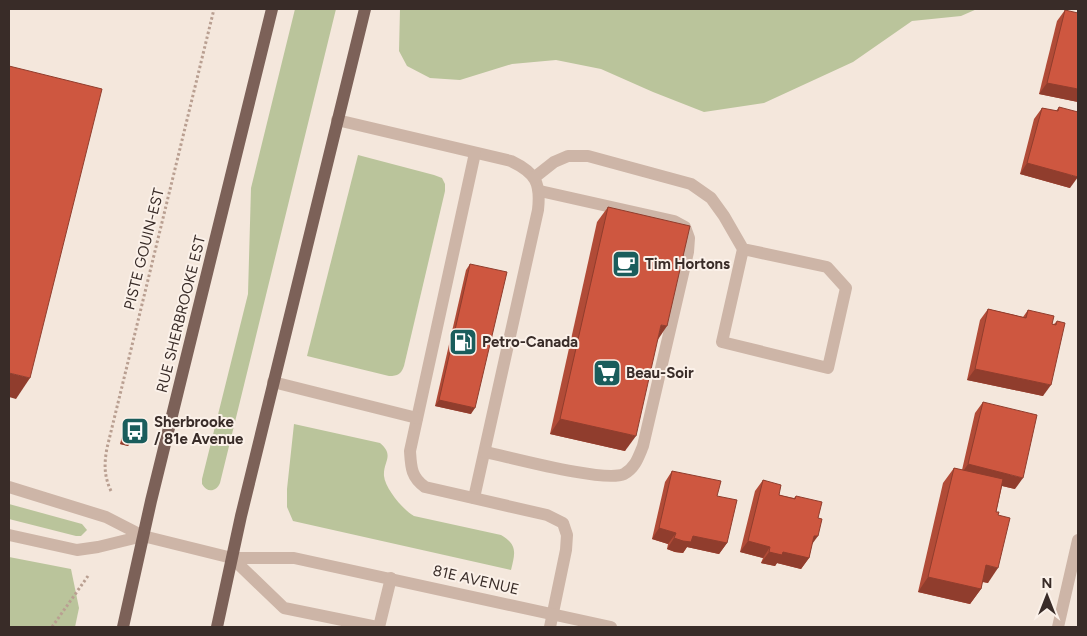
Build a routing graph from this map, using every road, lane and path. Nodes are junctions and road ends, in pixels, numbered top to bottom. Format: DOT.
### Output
graph roads {
  1 [pos="214,9"];
  2 [pos="272,9"];
  3 [pos="365,9"];
  4 [pos="338,120"];
  5 [pos="475,153"];
  6 [pos="535,177"];
  7 [pos="540,191"];
  8 [pos="743,249"];
  9 [pos="273,382"];
  10 [pos="417,418"];
  11 [pos="485,452"];
  12 [pos="9,487"];
  13 [pos="112,494"];
  14 [pos="474,498"];
  15 [pos="9,534"];
  16 [pos="143,536"];
  17 [pos="1078,540"];
  18 [pos="232,558"];
  19 [pos="90,574"];
  20 [pos="391,578"];
  21 [pos="553,614"];
  22 [pos="52,627"];
  23 [pos="123,627"];
  24 [pos="217,627"];
  25 [pos="378,627"];
  26 [pos="550,627"];
  27 [pos="611,627"];
  28 [pos="1058,627"];
  1 -- 13 [label="path, PISTE GOUIN-EST"];
  2 -- 16 [label="main road, RUE SHERBROOKE EST"];
  3 -- 4 [label="main road"];
  4 -- 5 [label="street"];
  4 -- 9 [label="main road"];
  5 -- 6 [label="street"];
  5 -- 10 [label="street"];
  6 -- 7 [label="street"];
  6 -- 8 [label="street"];
  7 -- 11 [label="street"];
  7 -- 11 [label="street"];
  8 -- 8 [label="street"];
  9 -- 10 [label="street"];
  9 -- 18 [label="main road"];
  10 -- 14 [label="street"];
  11 -- 14 [label="street"];
  12 -- 16 [label="street"];
  14 -- 21 [label="street"];
  15 -- 16 [label="street"];
  16 -- 18 [label="street, 81E AVENUE"];
  16 -- 23 [label="main road, RUE SHERBROOKE EST"];
  17 -- 28 [label="street"];
  18 -- 20 [label="street, 81E AVENUE"];
  18 -- 24 [label="main road"];
  18 -- 25 [label="street, 81E AVENUE"];
  19 -- 22 [label="path"];
  20 -- 21 [label="street, 81E AVENUE"];
  20 -- 25 [label="street, 81E AVENUE"];
  21 -- 26 [label="street"];
  21 -- 27 [label="street, 81E AVENUE"];
}
